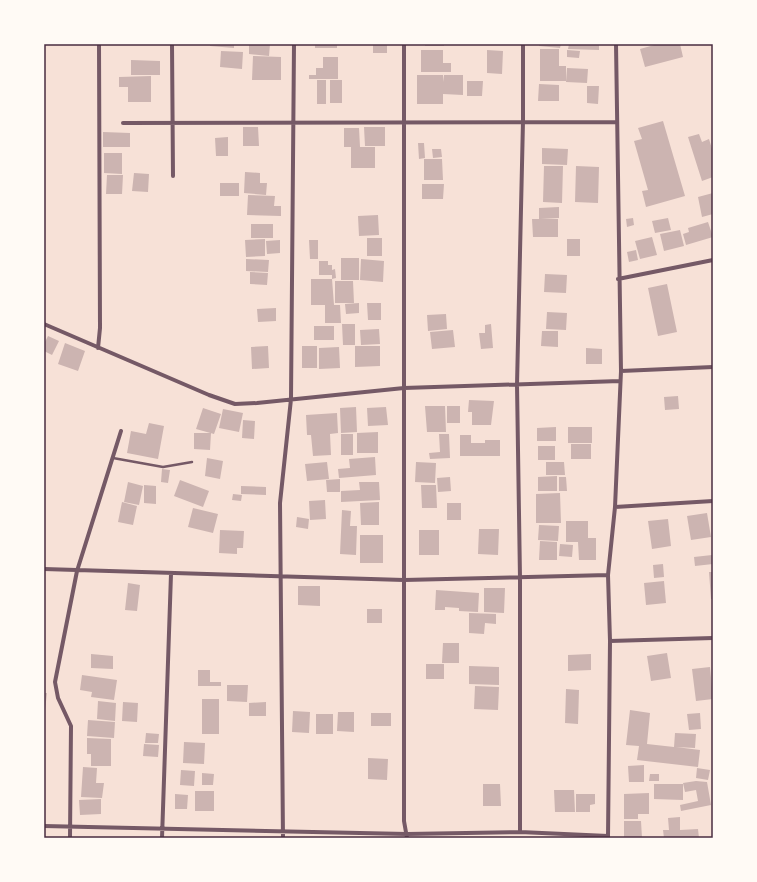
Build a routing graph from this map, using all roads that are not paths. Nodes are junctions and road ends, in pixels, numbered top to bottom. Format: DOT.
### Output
graph roads {
  1 [pos="99,44"];
  2 [pos="172,44"];
  3 [pos="294,44"];
  4 [pos="404,44"];
  5 [pos="523,44"];
  6 [pos="616,44"];
  7 [pos="405,121"];
  8 [pos="523,121"];
  9 [pos="293,122"];
  10 [pos="616,122"];
  11 [pos="123,123"];
  12 [pos="172,124"];
  13 [pos="173,176"];
  14 [pos="713,260"];
  15 [pos="618,279"];
  16 [pos="44,324"];
  17 [pos="98,348"];
  18 [pos="713,367"];
  19 [pos="621,371"];
  20 [pos="620,381"];
  21 [pos="517,385"];
  22 [pos="404,388"];
  23 [pos="291,399"];
  24 [pos="121,432"];
  25 [pos="113,458"];
  26 [pos="192,462"];
  27 [pos="713,502"];
  28 [pos="615,507"];
  29 [pos="44,569"];
  30 [pos="77,571"];
  31 [pos="171,574"];
  32 [pos="608,575"];
  33 [pos="280,576"];
  34 [pos="520,578"];
  35 [pos="404,580"];
  36 [pos="713,638"];
  37 [pos="610,641"];
  38 [pos="44,826"];
  39 [pos="70,826"];
  40 [pos="162,828"];
  41 [pos="283,832"];
  42 [pos="520,832"];
  43 [pos="407,836"];
  44 [pos="608,837"];
  45 [pos="70,838"];
  46 [pos="162,838"];
  47 [pos="283,838"];
  1 -- 17 [label="street"];
  2 -- 12 [label="street"];
  3 -- 9 [label="street"];
  4 -- 7 [label="street"];
  5 -- 8 [label="street"];
  6 -- 10 [label="street"];
  7 -- 8 [label="street"];
  7 -- 9 [label="street"];
  7 -- 22 [label="street"];
  8 -- 10 [label="street"];
  8 -- 21 [label="street"];
  9 -- 12 [label="street"];
  9 -- 23 [label="street"];
  10 -- 15 [label="street"];
  11 -- 12 [label="street"];
  12 -- 13 [label="street"];
  14 -- 15 [label="street"];
  15 -- 19 [label="street"];
  16 -- 17 [label="street"];
  17 -- 23 [label="street"];
  18 -- 19 [label="street"];
  19 -- 20 [label="street"];
  20 -- 21 [label="street"];
  20 -- 28 [label="street"];
  21 -- 22 [label="street"];
  21 -- 34 [label="street"];
  22 -- 23 [label="street"];
  22 -- 35 [label="street"];
  23 -- 33 [label="street"];
  24 -- 25 [label="street"];
  25 -- 26 [label="lane"];
  25 -- 30 [label="street"];
  27 -- 28 [label="street"];
  28 -- 32 [label="street"];
  29 -- 30 [label="street"];
  30 -- 31 [label="street"];
  30 -- 39 [label="street"];
  31 -- 33 [label="street"];
  31 -- 40 [label="street"];
  32 -- 34 [label="street"];
  32 -- 37 [label="street"];
  33 -- 35 [label="street"];
  33 -- 41 [label="street"];
  34 -- 35 [label="street"];
  34 -- 42 [label="street"];
  35 -- 43 [label="street"];
  36 -- 37 [label="street"];
  37 -- 44 [label="street"];
  38 -- 39 [label="street"];
  39 -- 40 [label="street"];
  39 -- 45 [label="street"];
  40 -- 41 [label="street"];
  40 -- 46 [label="street"];
  41 -- 43 [label="street"];
  41 -- 47 [label="street"];
  42 -- 43 [label="street"];
  42 -- 44 [label="street"];
}
